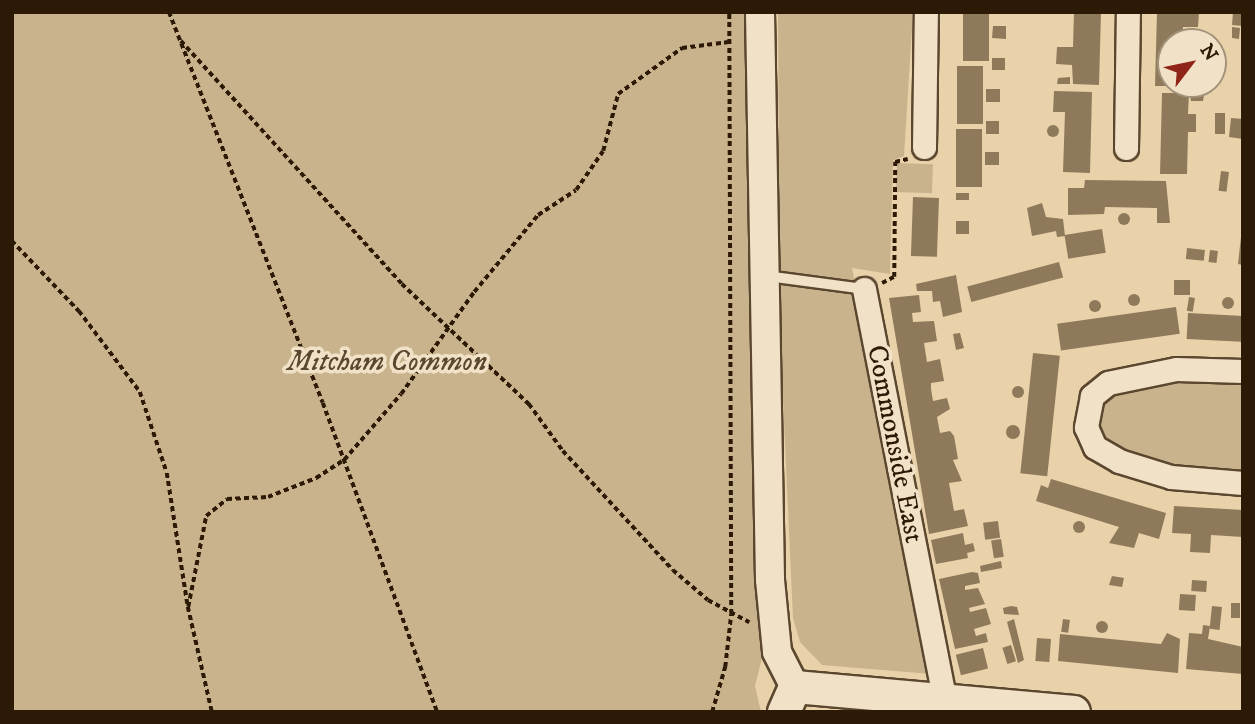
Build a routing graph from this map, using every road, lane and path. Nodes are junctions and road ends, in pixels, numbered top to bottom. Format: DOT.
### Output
graph roads {
  1 [pos="169,12"];
  2 [pos="729,12"];
  3 [pos="760,12"];
  4 [pos="926,12"];
  5 [pos="1128,12"];
  6 [pos="181,41"];
  7 [pos="729,41"];
  8 [pos="924,147"];
  9 [pos="1126,148"];
  10 [pos="12,241"];
  11 [pos="766,276"];
  12 [pos="864,289"];
  13 [pos="446,329"];
  14 [pos="1243,371"];
  15 [pos="344,460"];
  16 [pos="1243,483"];
  17 [pos="188,607"];
  18 [pos="731,614"];
  19 [pos="752,623"];
  20 [pos="944,697"];
  21 [pos="790,699"];
  22 [pos="212,712"];
  23 [pos="437,712"];
  24 [pos="712,712"];
  25 [pos="1074,712"];
  1 -- 6 [label="path"];
  2 -- 7 [label="path"];
  3 -- 11 [label="street"];
  4 -- 8 [label="street"];
  5 -- 9 [label="street"];
  6 -- 13 [label="path"];
  6 -- 15 [label="path"];
  7 -- 13 [label="path"];
  7 -- 18 [label="path"];
  8 -- 12 [label="path"];
  10 -- 17 [label="path"];
  11 -- 12 [label="lane"];
  11 -- 21 [label="street"];
  12 -- 20 [label="street, Commonside East"];
  13 -- 15 [label="path"];
  13 -- 18 [label="path"];
  14 -- 16 [label="street"];
  15 -- 17 [label="path"];
  15 -- 23 [label="path"];
  17 -- 22 [label="path"];
  18 -- 19 [label="path"];
  18 -- 24 [label="path"];
  20 -- 21 [label="main road"];
  20 -- 25 [label="main road"];
}
